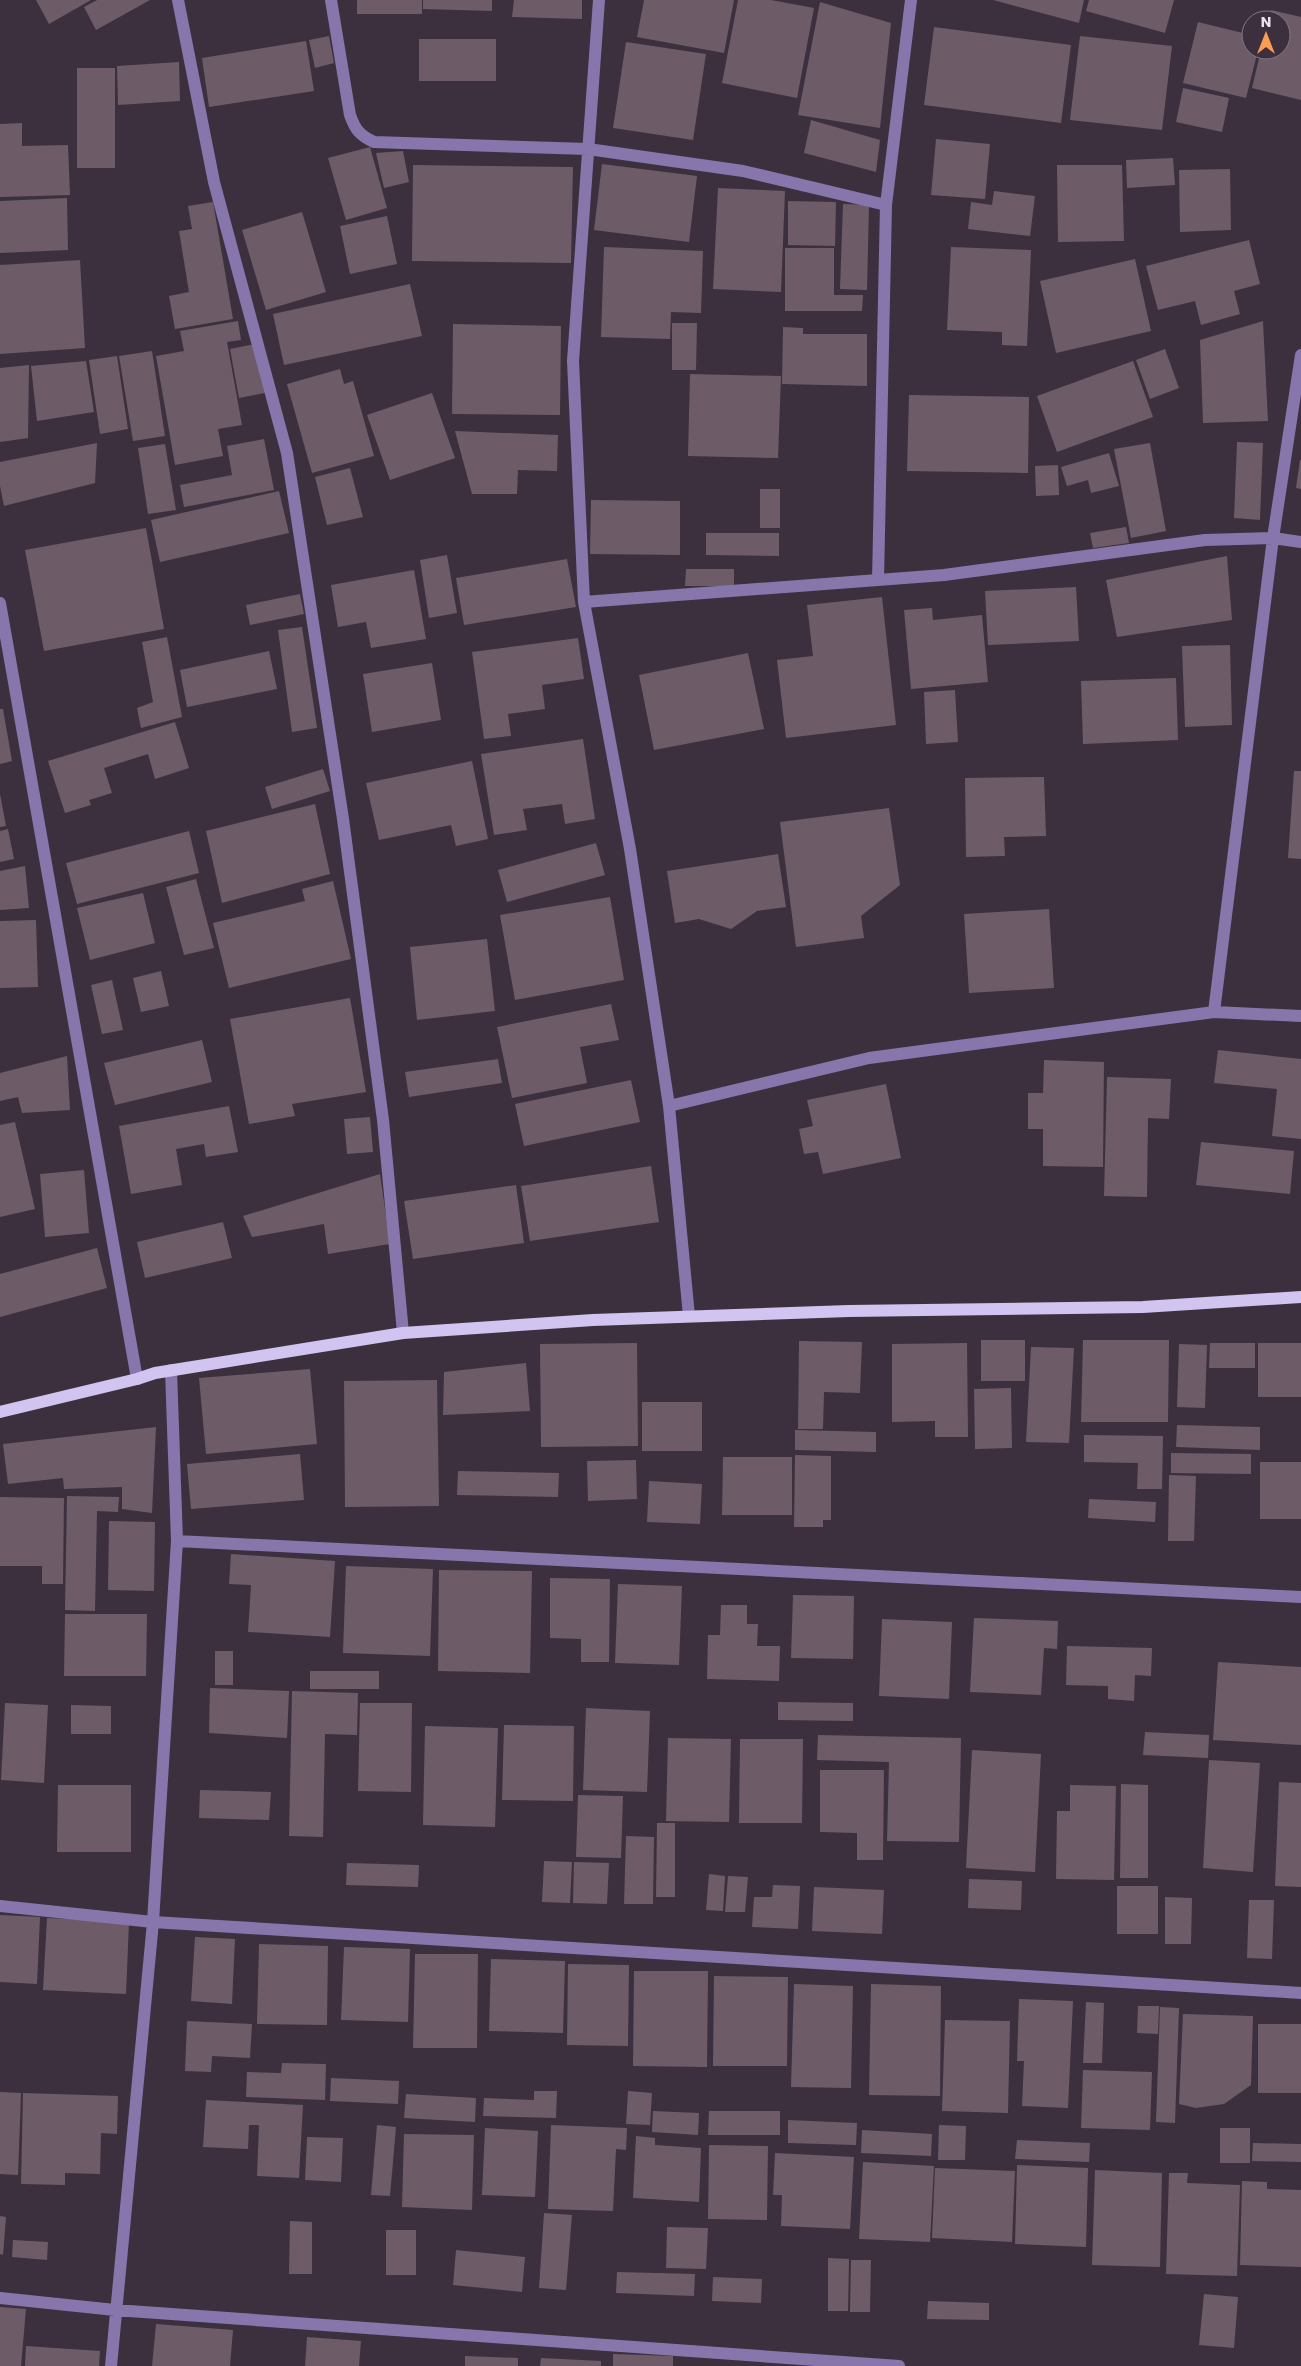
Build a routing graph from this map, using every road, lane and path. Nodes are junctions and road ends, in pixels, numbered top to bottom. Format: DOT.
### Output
graph roads {
  1 [pos="178,0"];
  2 [pos="331,0"];
  3 [pos="599,0"];
  4 [pos="911,0"];
  5 [pos="588,149"];
  6 [pos="886,205"];
  7 [pos="1301,355"];
  8 [pos="1273,538"];
  9 [pos="1301,542"];
  10 [pos="878,580"];
  11 [pos="584,602"];
  12 [pos="0,603"];
  13 [pos="1214,1012"];
  14 [pos="1301,1016"];
  15 [pos="669,1106"];
  16 [pos="1301,1297"];
  17 [pos="689,1316"];
  18 [pos="403,1333"];
  19 [pos="171,1370"];
  20 [pos="137,1379"];
  21 [pos="0,1412"];
  22 [pos="177,1541"];
  23 [pos="1301,1597"];
  24 [pos="0,1906"];
  25 [pos="153,1922"];
  26 [pos="1301,1993"];
  27 [pos="0,2298"];
  28 [pos="115,2310"];
  29 [pos="110,2366"];
  30 [pos="900,2366"];
  1 -- 18 [label="street"];
  2 -- 5 [label="street"];
  3 -- 5 [label="street"];
  4 -- 6 [label="street"];
  5 -- 6 [label="street"];
  5 -- 11 [label="street"];
  6 -- 10 [label="street"];
  7 -- 8 [label="street"];
  8 -- 9 [label="street"];
  8 -- 10 [label="street"];
  8 -- 13 [label="street"];
  10 -- 11 [label="street"];
  11 -- 15 [label="street"];
  12 -- 20 [label="street"];
  13 -- 14 [label="street"];
  13 -- 15 [label="street"];
  15 -- 17 [label="street"];
  16 -- 17 [label="main road"];
  17 -- 18 [label="main road"];
  18 -- 19 [label="main road"];
  19 -- 20 [label="main road"];
  19 -- 22 [label="street"];
  20 -- 21 [label="main road"];
  22 -- 23 [label="street"];
  22 -- 25 [label="street"];
  24 -- 25 [label="street"];
  25 -- 26 [label="street"];
  25 -- 28 [label="street"];
  27 -- 28 [label="street"];
  28 -- 29 [label="street"];
  28 -- 30 [label="street"];
}
